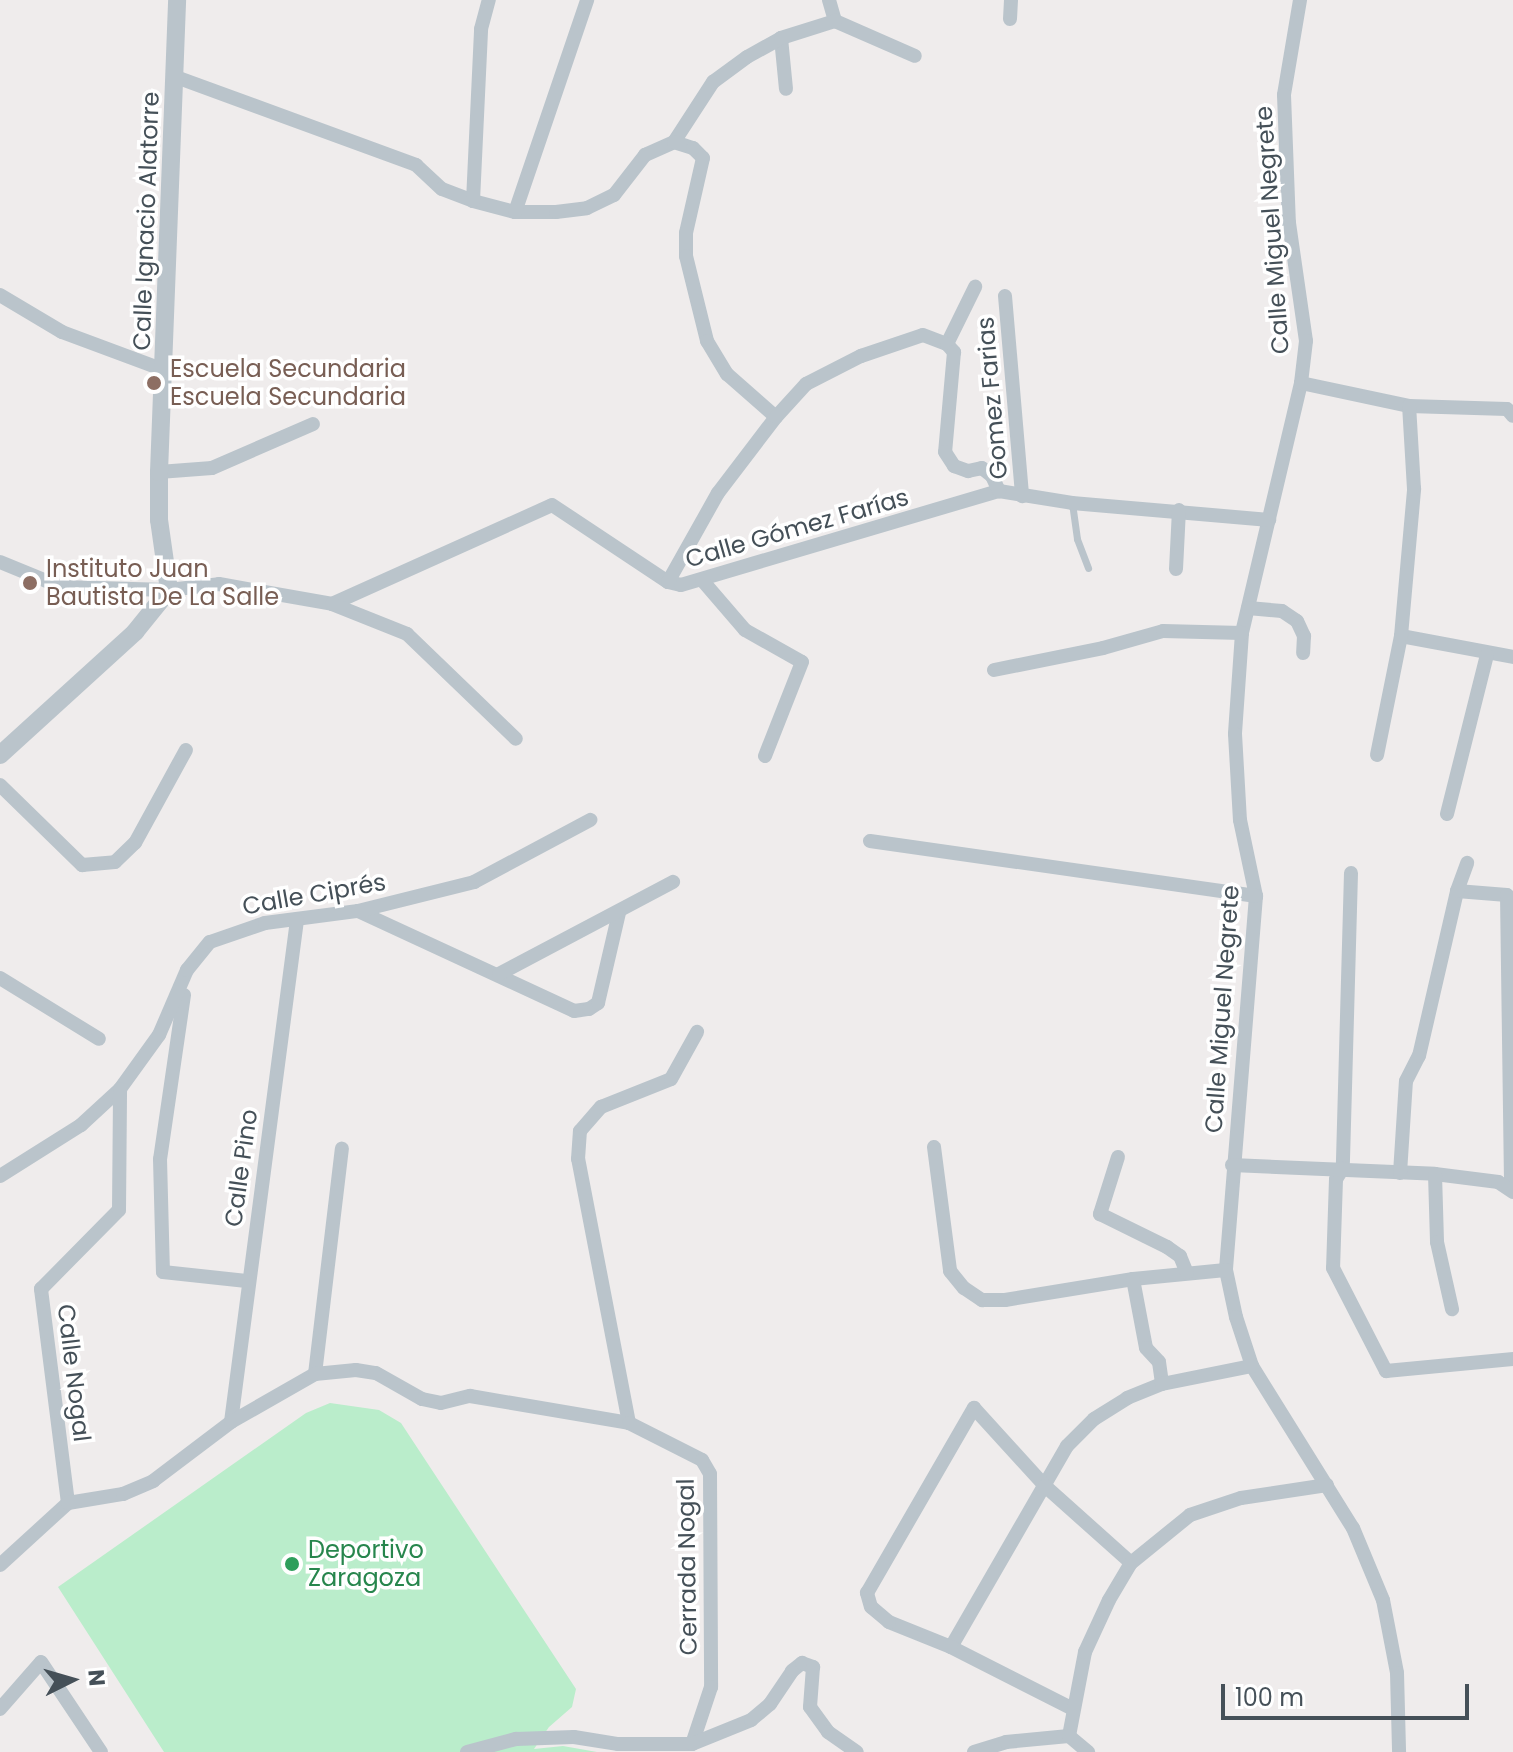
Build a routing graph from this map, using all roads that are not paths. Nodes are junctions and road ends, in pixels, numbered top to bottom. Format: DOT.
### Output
graph roads {
  1 [pos="177,0"];
  2 [pos="489,0"];
  3 [pos="587,0"];
  4 [pos="829,0"];
  5 [pos="1011,0"];
  6 [pos="1300,0"];
  7 [pos="1010,19"];
  8 [pos="835,21"];
  9 [pos="781,38"];
  10 [pos="915,56"];
  11 [pos="176,77"];
  12 [pos="786,89"];
  13 [pos="674,142"];
  14 [pos="473,201"];
  15 [pos="515,212"];
  16 [pos="975,287"];
  17 [pos="0,295"];
  18 [pos="1005,296"];
  19 [pos="947,344"];
  20 [pos="164,370"];
  21 [pos="1301,383"];
  22 [pos="1409,406"];
  23 [pos="1513,416"];
  24 [pos="776,417"];
  25 [pos="313,424"];
  26 [pos="159,472"];
  27 [pos="999,491"];
  28 [pos="1022,496"];
  29 [pos="1072,503"];
  30 [pos="1179,510"];
  31 [pos="1269,520"];
  32 [pos="0,562"];
  33 [pos="1088,568"];
  34 [pos="1176,569"];
  35 [pos="702,580"];
  36 [pos="668,582"];
  37 [pos="169,590"];
  38 [pos="332,604"];
  39 [pos="1248,608"];
  40 [pos="1242,633"];
  41 [pos="1401,636"];
  42 [pos="1303,653"];
  43 [pos="1487,655"];
  44 [pos="1513,657"];
  45 [pos="994,670"];
  46 [pos="516,739"];
  47 [pos="186,750"];
  48 [pos="0,755"];
  49 [pos="1377,755"];
  50 [pos="765,756"];
  51 [pos="0,785"];
  52 [pos="1447,814"];
  53 [pos="590,820"];
  54 [pos="870,841"];
  55 [pos="1467,863"];
  56 [pos="1351,873"];
  57 [pos="673,882"];
  58 [pos="1457,891"];
  59 [pos="1256,896"];
  60 [pos="358,911"];
  61 [pos="619,913"];
  62 [pos="297,920"];
  63 [pos="187,970"];
  64 [pos="499,974"];
  65 [pos="0,978"];
  66 [pos="697,1032"];
  67 [pos="99,1039"];
  68 [pos="120,1089"];
  69 [pos="934,1147"];
  70 [pos="342,1149"];
  71 [pos="1118,1157"];
  72 [pos="1232,1165"];
  73 [pos="1343,1168"];
  74 [pos="1400,1173"];
  75 [pos="1435,1174"];
  76 [pos="0,1176"];
  77 [pos="1512,1191"];
  78 [pos="1226,1270"];
  79 [pos="1187,1273"];
  80 [pos="1133,1279"];
  81 [pos="247,1281"];
  82 [pos="1452,1309"];
  83 [pos="1513,1359"];
  84 [pos="1252,1366"];
  85 [pos="315,1374"];
  86 [pos="1162,1384"];
  87 [pos="231,1422"];
  88 [pos="629,1423"];
  89 [pos="1327,1485"];
  90 [pos="1045,1486"];
  91 [pos="68,1503"];
  92 [pos="1131,1563"];
  93 [pos="0,1565"];
  94 [pos="951,1647"];
  95 [pos="0,1709"];
  96 [pos="1073,1709"];
  97 [pos="1069,1736"];
  98 [pos="692,1744"];
  99 [pos="99,1751"];
  100 [pos="467,1752"];
  101 [pos="857,1752"];
  102 [pos="974,1752"];
  103 [pos="1088,1752"];
  104 [pos="1399,1752"];
  1 -- 11 [label="street, Calle Ignacio Alatorre"];
  2 -- 14 [label="street"];
  3 -- 15 [label="street"];
  4 -- 8 [label="street"];
  5 -- 7 [label="street"];
  6 -- 21 [label="street, Calle Miguel Negrete"];
  8 -- 9 [label="street"];
  8 -- 10 [label="street"];
  9 -- 12 [label="street"];
  9 -- 13 [label="street"];
  11 -- 14 [label="street"];
  11 -- 20 [label="street, Calle Ignacio Alatorre"];
  13 -- 15 [label="street"];
  13 -- 24 [label="street"];
  14 -- 15 [label="street"];
  16 -- 19 [label="street"];
  17 -- 20 [label="street"];
  18 -- 28 [label="street, Gomez Farias"];
  19 -- 24 [label="street"];
  19 -- 27 [label="street"];
  20 -- 26 [label="street, Calle Ignacio Alatorre"];
  21 -- 22 [label="street"];
  21 -- 31 [label="street, Calle Miguel Negrete"];
  22 -- 23 [label="street"];
  22 -- 41 [label="street"];
  24 -- 36 [label="street"];
  25 -- 26 [label="street"];
  26 -- 37 [label="street, Calle Ignacio Alatorre"];
  27 -- 28 [label="street, Calle Gómez Farías"];
  27 -- 35 [label="street, Calle Gómez Farías"];
  28 -- 29 [label="street, Calle Gómez Farías"];
  29 -- 30 [label="street, Calle Gómez Farías"];
  29 -- 33 [label="lane"];
  30 -- 31 [label="street, Calle Gómez Farías"];
  30 -- 34 [label="street"];
  31 -- 39 [label="street, Calle Miguel Negrete"];
  32 -- 37 [label="street"];
  35 -- 36 [label="street, Calle Gómez Farías"];
  35 -- 50 [label="street"];
  36 -- 38 [label="street, Calle Gómez Farías"];
  37 -- 38 [label="street"];
  37 -- 48 [label="street"];
  38 -- 46 [label="street"];
  39 -- 40 [label="street, Calle Miguel Negrete"];
  39 -- 42 [label="street"];
  40 -- 45 [label="street"];
  40 -- 59 [label="street, Calle Miguel Negrete"];
  41 -- 43 [label="street"];
  41 -- 49 [label="street"];
  43 -- 44 [label="street"];
  43 -- 52 [label="street"];
  47 -- 51 [label="street"];
  53 -- 60 [label="street, Calle Ciprés"];
  54 -- 59 [label="street"];
  55 -- 58 [label="street"];
  56 -- 73 [label="street"];
  57 -- 61 [label="street"];
  58 -- 74 [label="street"];
  58 -- 77 [label="street"];
  59 -- 72 [label="street, Calle Miguel Negrete"];
  60 -- 62 [label="street, Calle Ciprés"];
  60 -- 64 [label="street"];
  61 -- 64 [label="street"];
  61 -- 64 [label="street"];
  62 -- 63 [label="street, Calle Ciprés"];
  62 -- 81 [label="street, Calle Pino"];
  63 -- 68 [label="street, Calle Ciprés"];
  63 -- 81 [label="street"];
  65 -- 67 [label="street"];
  66 -- 88 [label="street"];
  68 -- 76 [label="street, Calle Ciprés"];
  68 -- 91 [label="street, Calle Nogal"];
  69 -- 80 [label="street"];
  70 -- 85 [label="street"];
  71 -- 79 [label="street"];
  72 -- 73 [label="street"];
  72 -- 78 [label="street, Calle Miguel Negrete"];
  73 -- 74 [label="street"];
  73 -- 83 [label="street"];
  74 -- 75 [label="street"];
  75 -- 77 [label="street"];
  75 -- 82 [label="street"];
  78 -- 79 [label="street"];
  78 -- 84 [label="street, Calle Miguel Negrete"];
  79 -- 80 [label="street"];
  80 -- 86 [label="street"];
  81 -- 87 [label="street, Calle Pino"];
  84 -- 86 [label="street"];
  84 -- 89 [label="street, Calle Miguel Negrete"];
  85 -- 87 [label="street, Cerrada Nogal"];
  85 -- 88 [label="street, Cerrada Nogal"];
  86 -- 90 [label="street"];
  87 -- 91 [label="street, Cerrada Nogal"];
  88 -- 98 [label="street, Cerrada Nogal"];
  89 -- 92 [label="street"];
  89 -- 104 [label="street, Calle Miguel Negrete"];
  90 -- 92 [label="street"];
  90 -- 94 [label="street"];
  90 -- 94 [label="street"];
  91 -- 93 [label="street"];
  92 -- 96 [label="street"];
  94 -- 96 [label="street"];
  95 -- 99 [label="street"];
  96 -- 97 [label="street"];
  97 -- 102 [label="street"];
  97 -- 103 [label="street"];
  98 -- 100 [label="street"];
  98 -- 101 [label="street"];
}
